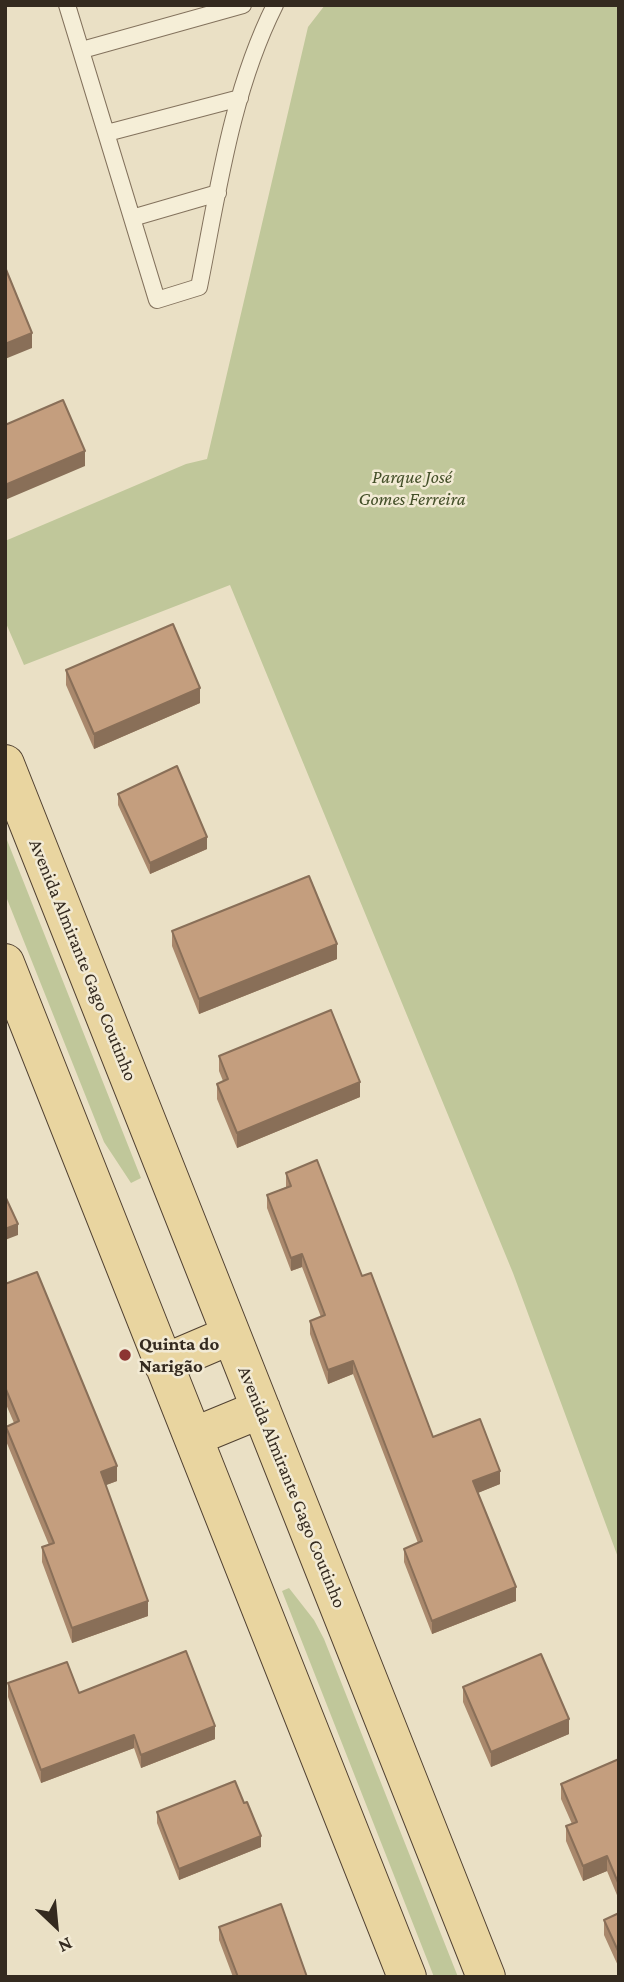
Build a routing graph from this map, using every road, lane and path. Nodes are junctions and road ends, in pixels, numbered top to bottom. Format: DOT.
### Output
graph roads {
  1 [pos="66,5"];
  2 [pos="243,5"];
  3 [pos="275,5"];
  4 [pos="82,50"];
  5 [pos="240,99"];
  6 [pos="107,133"];
  7 [pos="218,193"];
  8 [pos="132,218"];
  9 [pos="5,764"];
  10 [pos="5,963"];
  11 [pos="231,1335"];
  12 [pos="163,1364"];
  13 [pos="261,1409"];
  14 [pos="193,1437"];
  15 [pos="407,1977"];
  16 [pos="485,1977"];
  1 -- 4 [label="lane"];
  2 -- 4 [label="lane"];
  3 -- 5 [label="lane"];
  4 -- 6 [label="lane"];
  5 -- 6 [label="lane"];
  5 -- 7 [label="lane"];
  6 -- 8 [label="lane"];
  7 -- 8 [label="lane"];
  7 -- 8 [label="lane"];
  9 -- 11 [label="main road, Avenida Almirante Gago Coutinho"];
  10 -- 12 [label="main road"];
  11 -- 12 [label="main road"];
  11 -- 13 [label="main road, Avenida Almirante Gago Coutinho"];
  12 -- 14 [label="main road"];
  13 -- 14 [label="main road"];
  13 -- 16 [label="main road, Avenida Almirante Gago Coutinho"];
  14 -- 15 [label="main road"];
}
